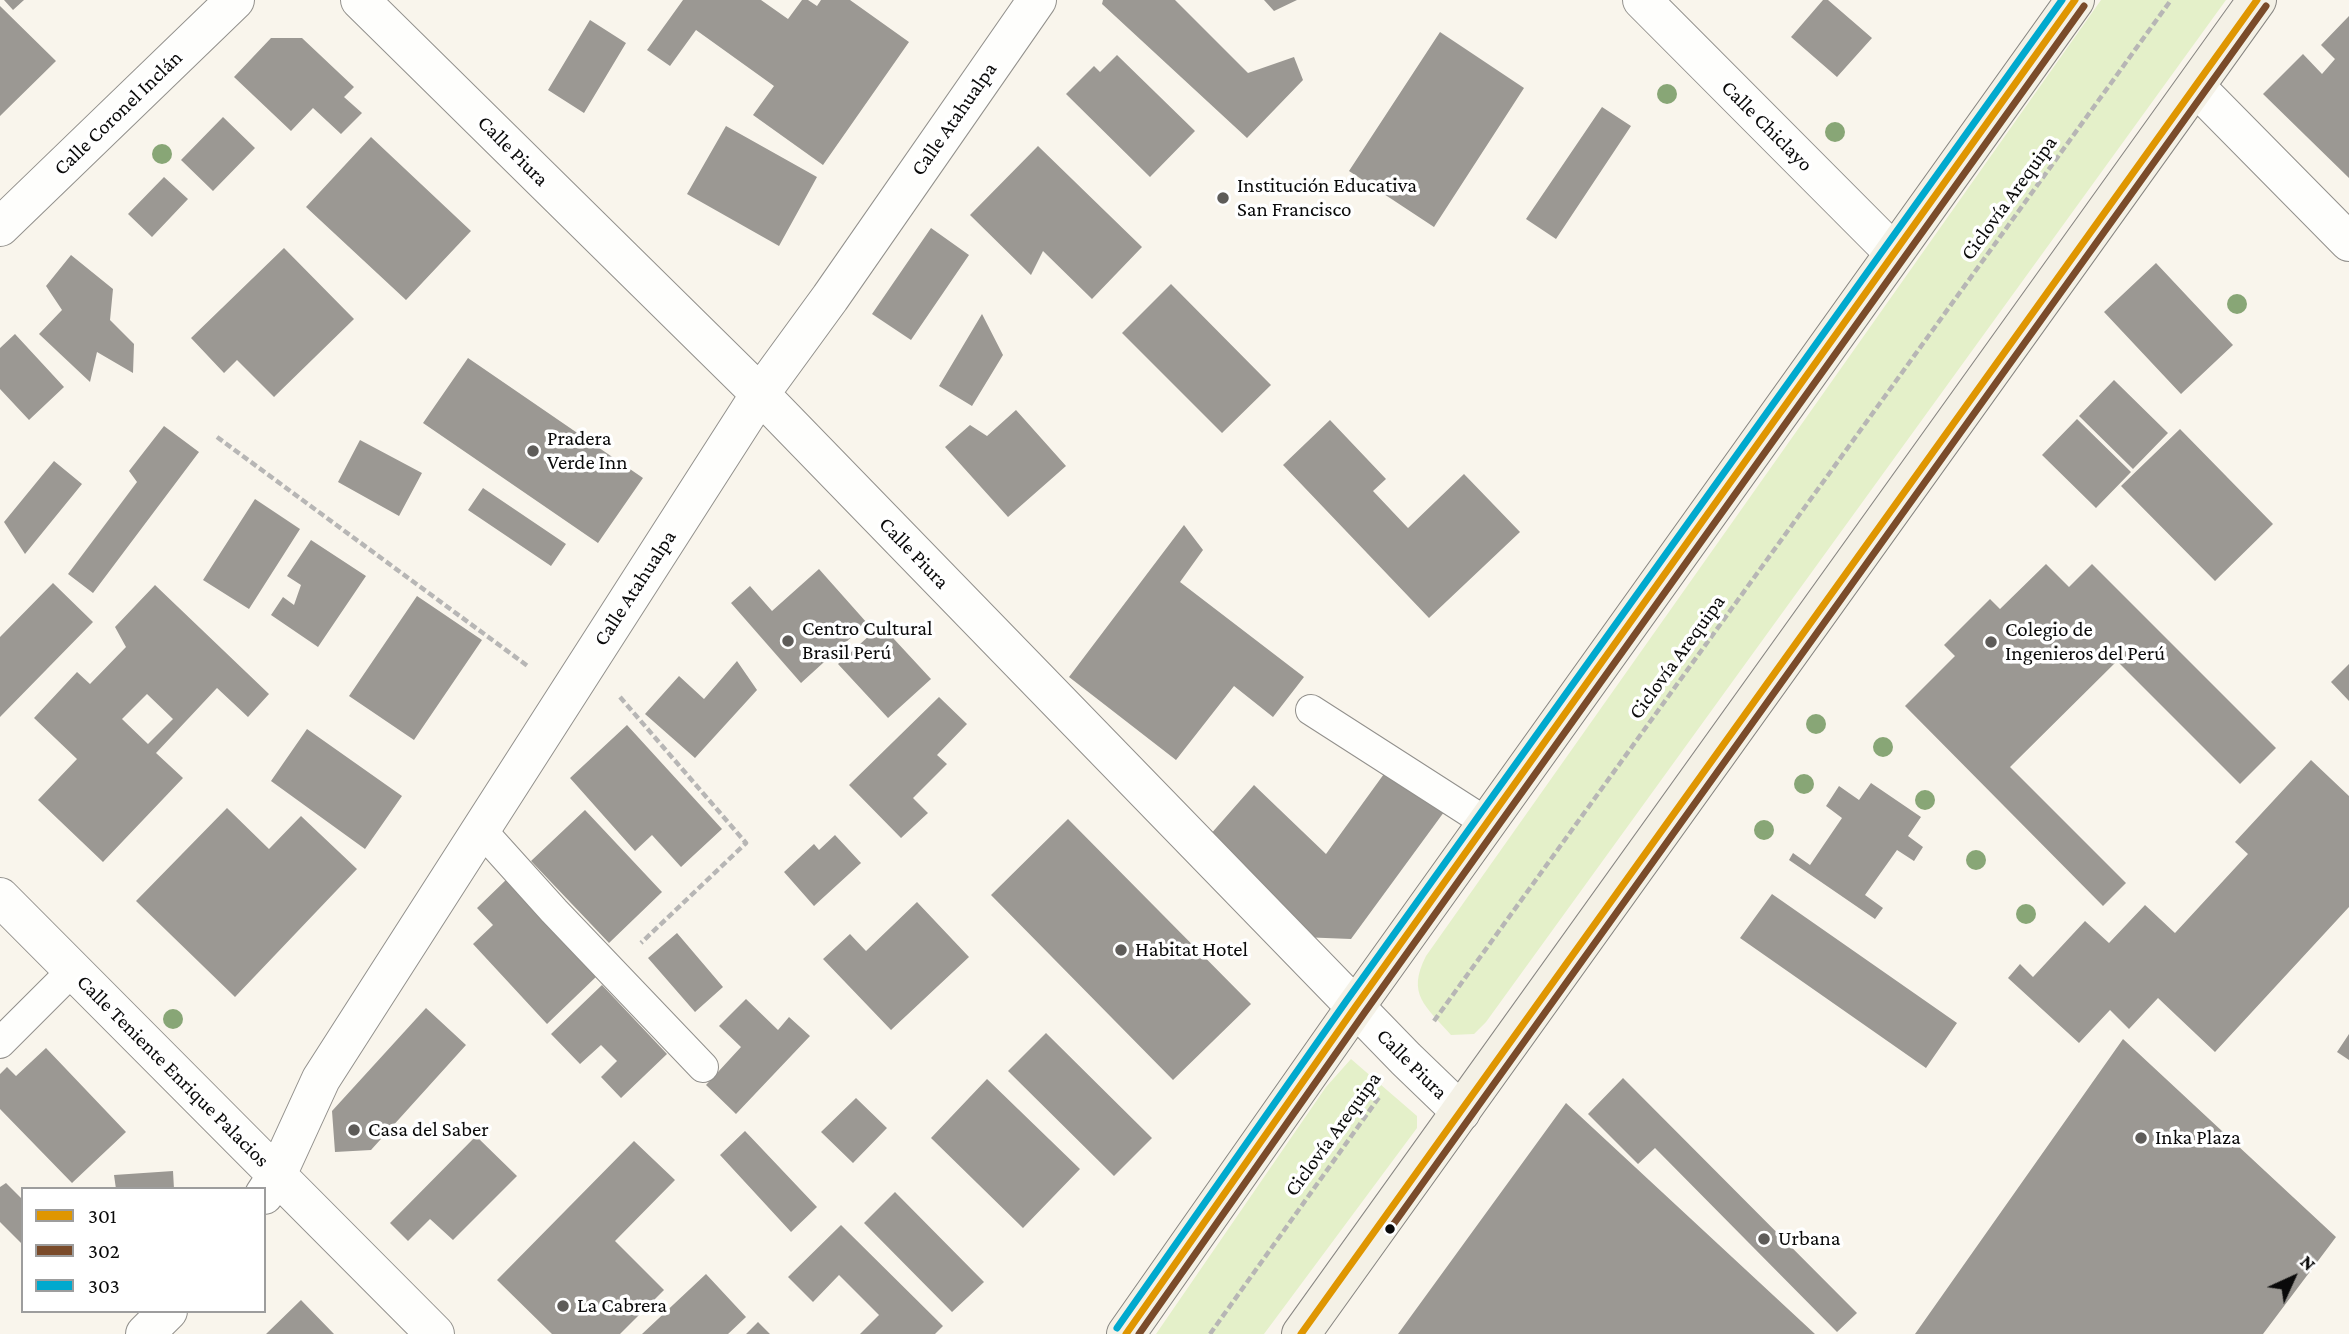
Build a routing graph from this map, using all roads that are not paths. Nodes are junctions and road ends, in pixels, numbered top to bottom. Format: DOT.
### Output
graph roads {
  1 [pos="235,0"];
  2 [pos="360,0"];
  3 [pos="1037,0"];
  4 [pos="1642,0"];
  5 [pos="2075,0"];
  6 [pos="2257,0"];
  7 [pos="2196,87"];
  8 [pos="0,227"];
  9 [pos="2349,242"];
  10 [pos="1893,252"];
  11 [pos="760,394"];
  12 [pos="1311,710"];
  13 [pos="1487,823"];
  14 [pos="481,830"];
  15 [pos="0,897"];
  16 [pos="73,970"];
  17 [pos="1356,1006"];
  18 [pos="0,1043"];
  19 [pos="703,1067"];
  20 [pos="1461,1112"];
  21 [pos="271,1185"];
  22 [pos="166,1313"];
  23 [pos="145,1334"];
  24 [pos="435,1334"];
  25 [pos="1126,1334"];
  26 [pos="1301,1334"];
  1 -- 8 [label="street, Calle Coronel Inclán"];
  2 -- 11 [label="street, Calle Piura"];
  3 -- 11 [label="street, Calle Atahualpa"];
  4 -- 10 [label="street, Calle Chiclayo"];
  5 -- 10 [label="main road"];
  6 -- 7 [label="main road"];
  7 -- 9 [label="street"];
  7 -- 20 [label="main road"];
  10 -- 13 [label="main road"];
  11 -- 14 [label="street, Calle Atahualpa"];
  11 -- 17 [label="street, Calle Piura"];
  12 -- 13 [label="lane"];
  13 -- 17 [label="main road"];
  14 -- 19 [label="lane"];
  14 -- 21 [label="street, Calle Atahualpa"];
  15 -- 16 [label="street, Calle Teniente Enrique Palacios"];
  16 -- 18 [label="lane"];
  16 -- 21 [label="street, Calle Teniente Enrique Palacios"];
  17 -- 20 [label="street, Calle Piura"];
  17 -- 25 [label="main road"];
  20 -- 26 [label="main road"];
  21 -- 24 [label="street, Calle Teniente Enrique Palacios"];
  22 -- 23 [label="street"];
}
